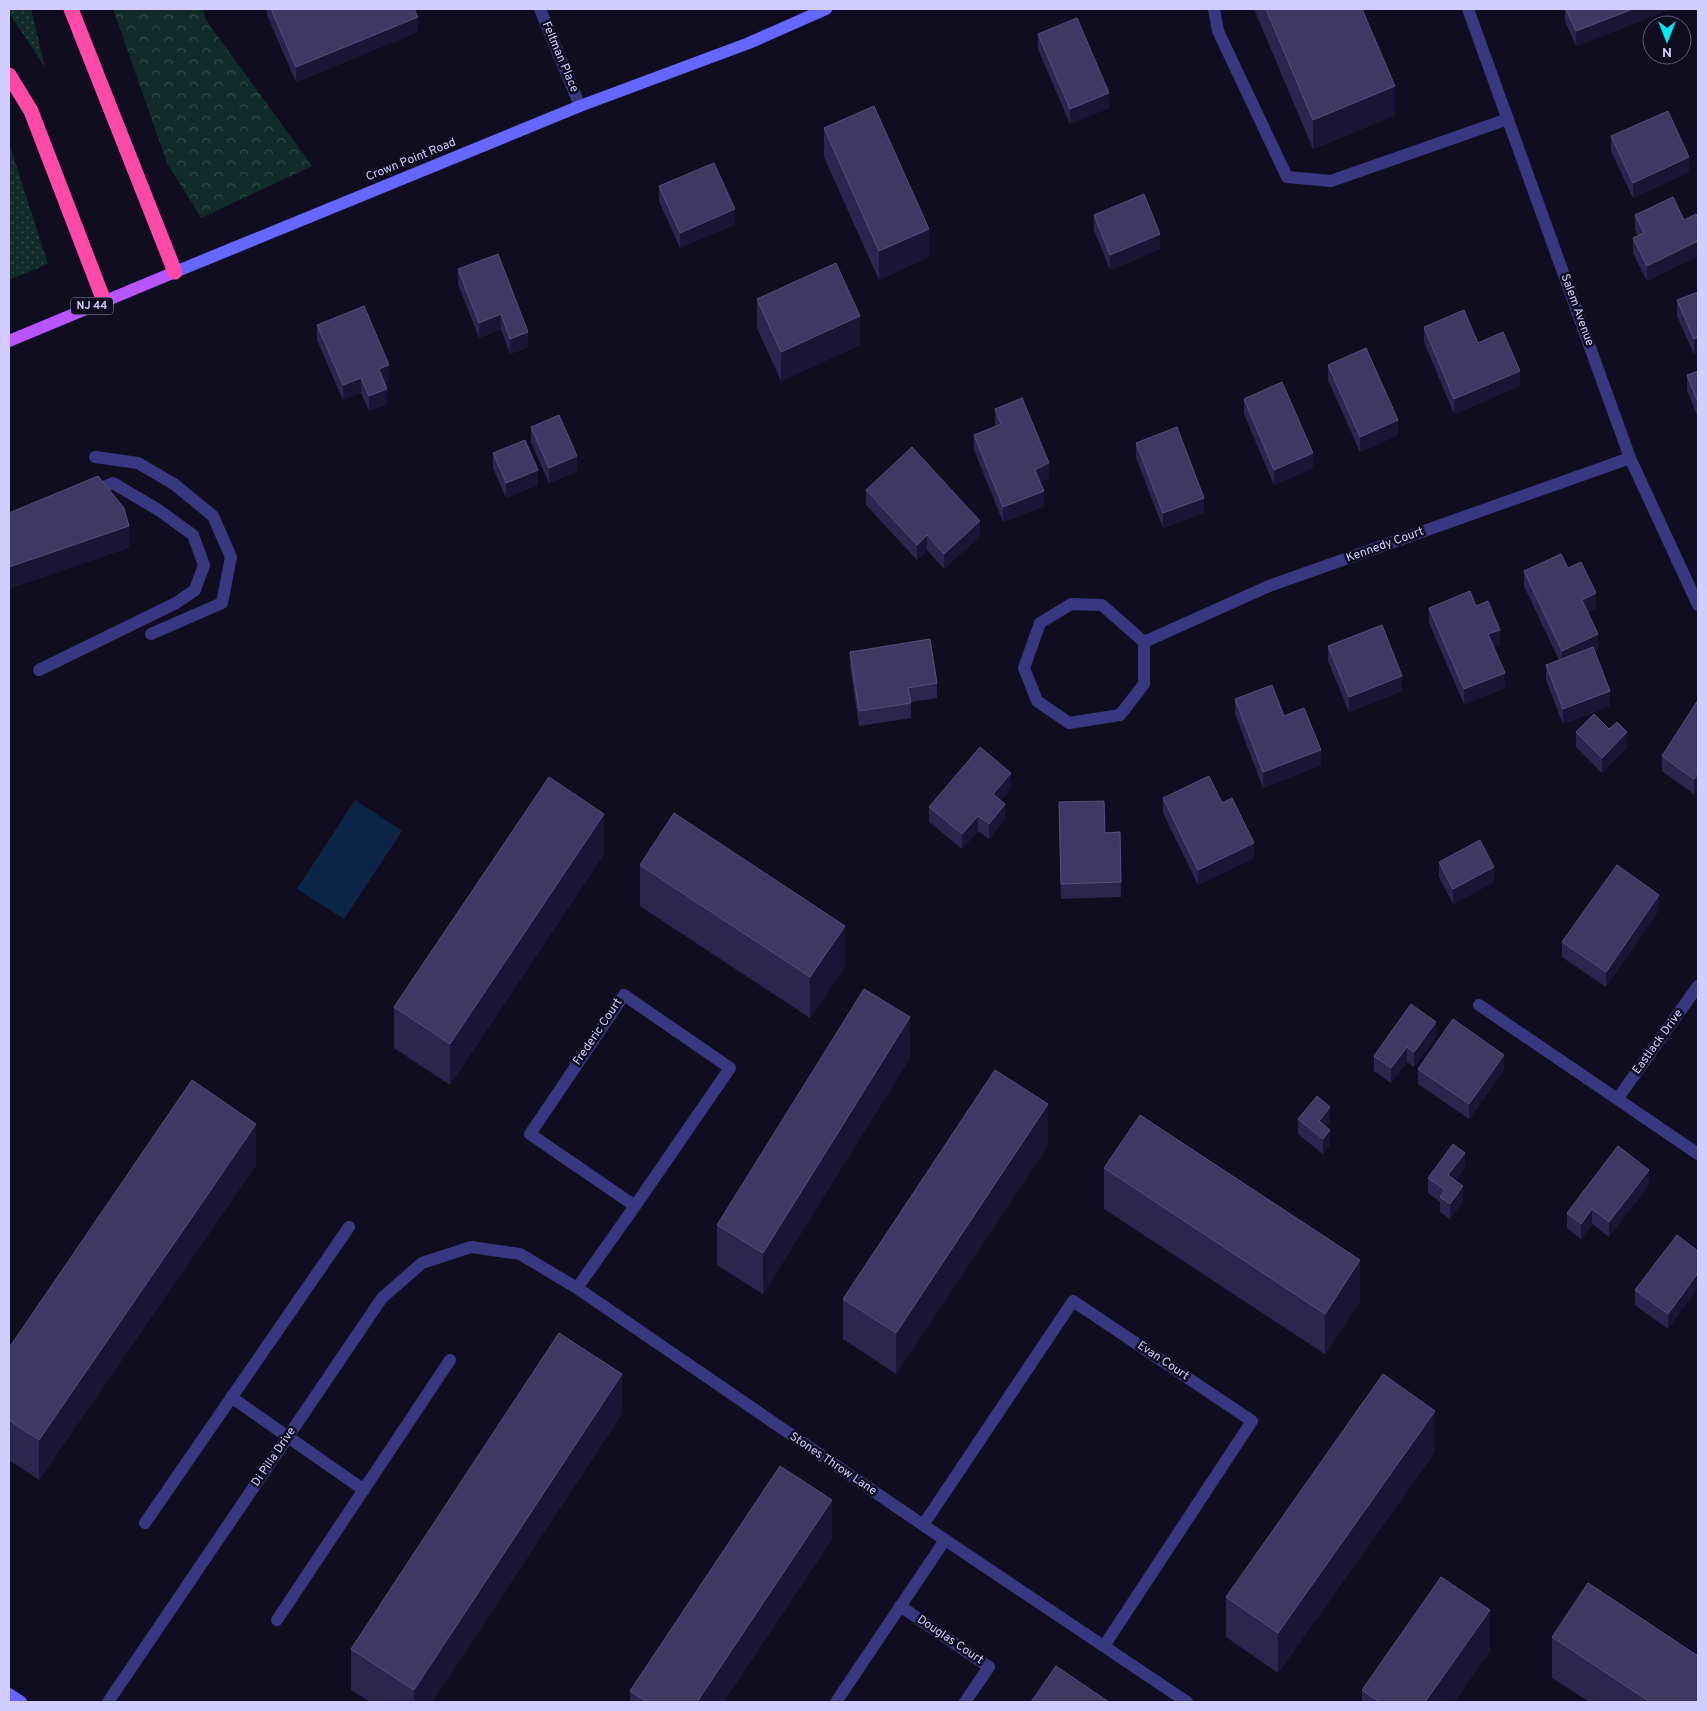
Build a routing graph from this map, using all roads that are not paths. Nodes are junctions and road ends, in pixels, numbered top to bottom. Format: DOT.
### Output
graph roads {
  1 [pos="71,9"];
  2 [pos="540,9"];
  3 [pos="826,9"];
  4 [pos="1214,9"];
  5 [pos="1468,9"];
  6 [pos="9,74"];
  7 [pos="580,106"];
  8 [pos="1508,120"];
  9 [pos="175,272"];
  10 [pos="104,300"];
  11 [pos="9,341"];
  12 [pos="96,457"];
  13 [pos="1630,458"];
  14 [pos="78,496"];
  15 [pos="1698,606"];
  16 [pos="151,634"];
  17 [pos="1144,642"];
  18 [pos="39,670"];
  19 [pos="1698,986"];
  20 [pos="1478,1005"];
  21 [pos="1618,1098"];
  22 [pos="1698,1154"];
  23 [pos="635,1206"];
  24 [pos="349,1227"];
  25 [pos="471,1247"];
  26 [pos="577,1288"];
  27 [pos="450,1360"];
  28 [pos="231,1398"];
  29 [pos="288,1437"];
  30 [pos="364,1490"];
  31 [pos="145,1523"];
  32 [pos="923,1525"];
  33 [pos="945,1540"];
  34 [pos="900,1606"];
  35 [pos="277,1620"];
  36 [pos="1104,1646"];
  37 [pos="9,1694"];
  38 [pos="21,1702"];
  39 [pos="108,1702"];
  40 [pos="836,1702"];
  41 [pos="965,1702"];
  42 [pos="1186,1702"];
  1 -- 9 [label="highway"];
  2 -- 7 [label="street, Feltman Place"];
  3 -- 7 [label="main road, Crown Point Road / NJ 44"];
  4 -- 8 [label="street"];
  5 -- 8 [label="street, Salem Avenue"];
  6 -- 10 [label="highway"];
  7 -- 9 [label="main road, Crown Point Road / NJ 44"];
  8 -- 13 [label="street, Salem Avenue"];
  9 -- 10 [label="main road, Crown Point Road / NJ 44"];
  10 -- 11 [label="main road, Crown Point Road / NJ 44"];
  12 -- 16 [label="street"];
  13 -- 15 [label="street, Salem Avenue"];
  13 -- 17 [label="street, Kennedy Court"];
  14 -- 18 [label="street"];
  17 -- 17 [label="street"];
  19 -- 21 [label="street, Eastlack Drive"];
  20 -- 21 [label="street"];
  21 -- 22 [label="street"];
  23 -- 23 [label="street, Frederic Court"];
  23 -- 26 [label="street, Frederic Court"];
  24 -- 28 [label="street"];
  25 -- 26 [label="street, Stones Throw Lane"];
  25 -- 29 [label="street, Di Pilla Drive"];
  26 -- 32 [label="street, Stones Throw Lane"];
  27 -- 30 [label="street"];
  28 -- 29 [label="street"];
  28 -- 31 [label="street"];
  29 -- 30 [label="street"];
  29 -- 39 [label="street, Di Pilla Drive"];
  30 -- 35 [label="street"];
  32 -- 33 [label="street, Stones Throw Lane"];
  32 -- 36 [label="street, Evan Court"];
  33 -- 34 [label="street"];
  33 -- 36 [label="street, Stones Throw Lane"];
  34 -- 40 [label="street"];
  34 -- 41 [label="street, Douglas Court"];
  36 -- 42 [label="street, Stones Throw Lane"];
  37 -- 38 [label="main road"];
}
